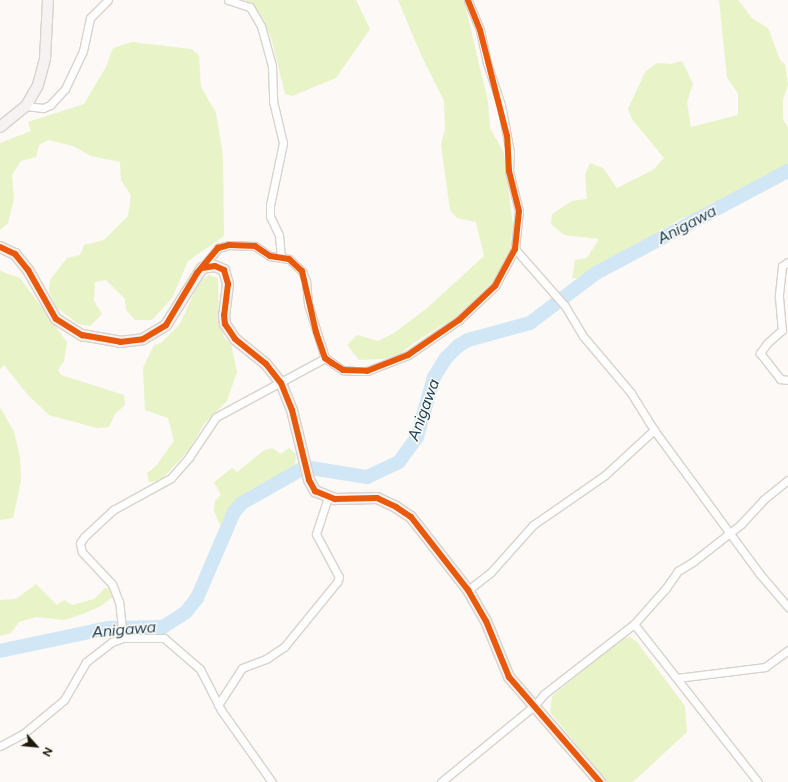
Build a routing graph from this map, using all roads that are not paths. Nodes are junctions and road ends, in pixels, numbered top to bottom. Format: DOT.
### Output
graph roads {
  1 [pos="48,0"];
  2 [pos="108,0"];
  3 [pos="228,0"];
  4 [pos="468,0"];
  5 [pos="26,106"];
  6 [pos="0,127"];
  7 [pos="0,247"];
  8 [pos="515,249"];
  9 [pos="281,257"];
  10 [pos="788,262"];
  11 [pos="202,268"];
  12 [pos="325,358"];
  13 [pos="788,380"];
  14 [pos="281,383"];
  15 [pos="654,430"];
  16 [pos="788,480"];
  17 [pos="328,498"];
  18 [pos="730,533"];
  19 [pos="468,590"];
  20 [pos="788,607"];
  21 [pos="634,624"];
  22 [pos="123,635"];
  23 [pos="788,650"];
  24 [pos="677,678"];
  25 [pos="218,706"];
  26 [pos="534,706"];
  27 [pos="0,746"];
  28 [pos="272,782"];
  29 [pos="441,782"];
  30 [pos="600,782"];
  31 [pos="758,782"];
  1 -- 5 [label="street"];
  2 -- 5 [label="street"];
  3 -- 9 [label="street"];
  4 -- 8 [label="street"];
  5 -- 6 [label="street"];
  7 -- 11 [label="street"];
  8 -- 12 [label="street"];
  8 -- 15 [label="street"];
  9 -- 11 [label="street"];
  9 -- 12 [label="street"];
  10 -- 13 [label="street"];
  11 -- 14 [label="street"];
  12 -- 14 [label="street"];
  14 -- 17 [label="street"];
  14 -- 22 [label="street"];
  15 -- 18 [label="street"];
  15 -- 19 [label="street"];
  16 -- 18 [label="street"];
  17 -- 19 [label="street"];
  17 -- 25 [label="street"];
  18 -- 20 [label="street"];
  18 -- 21 [label="street"];
  19 -- 26 [label="street"];
  21 -- 24 [label="street"];
  21 -- 26 [label="street"];
  22 -- 25 [label="street"];
  22 -- 27 [label="street"];
  23 -- 24 [label="street"];
  24 -- 31 [label="street"];
  25 -- 28 [label="street"];
  26 -- 29 [label="street"];
  26 -- 30 [label="street"];
}
